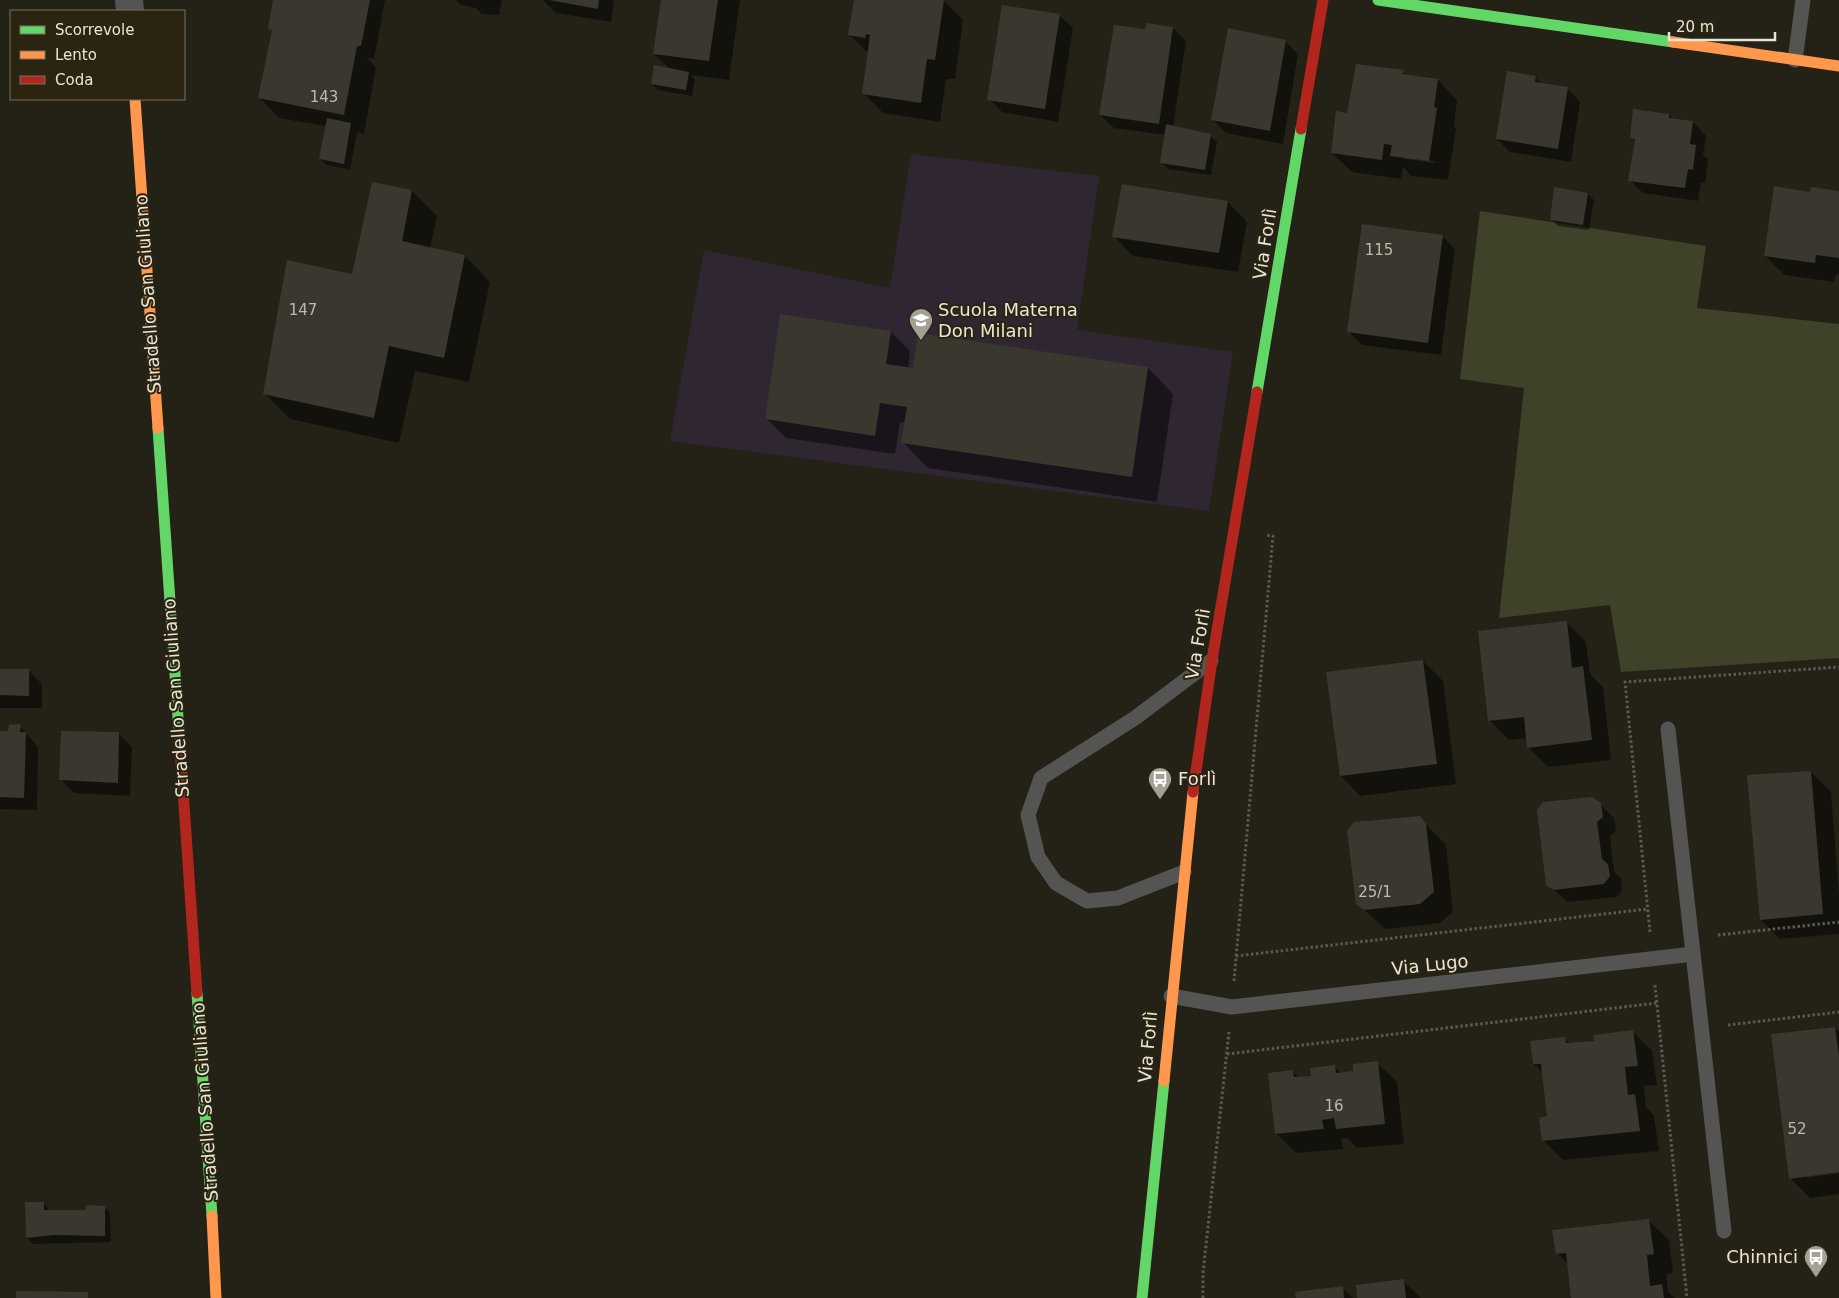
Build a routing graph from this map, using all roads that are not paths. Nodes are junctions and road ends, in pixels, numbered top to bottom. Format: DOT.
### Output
graph roads {
  1 [pos="1323,0"];
  2 [pos="1378,0"];
  3 [pos="1803,0"];
  4 [pos="1795,60"];
  5 [pos="1839,66"];
  6 [pos="135,100"];
  7 [pos="1212,660"];
  8 [pos="1668,729"];
  9 [pos="1184,872"];
  10 [pos="1693,954"];
  11 [pos="1170,996"];
  12 [pos="1724,1231"];
  13 [pos="216,1298"];
  14 [pos="1142,1298"];
  1 -- 7 [label="street, Via Forlì"];
  2 -- 4 [label="street"];
  3 -- 4 [label="lane"];
  4 -- 5 [label="street"];
  6 -- 13 [label="street, Stradello San Giuliano"];
  7 -- 9 [label="street, Via Forlì"];
  7 -- 9 [label="lane"];
  8 -- 10 [label="lane"];
  9 -- 11 [label="street, Via Forlì"];
  10 -- 11 [label="lane, Via Lugo"];
  10 -- 12 [label="lane"];
  11 -- 14 [label="street, Via Forlì"];
}
